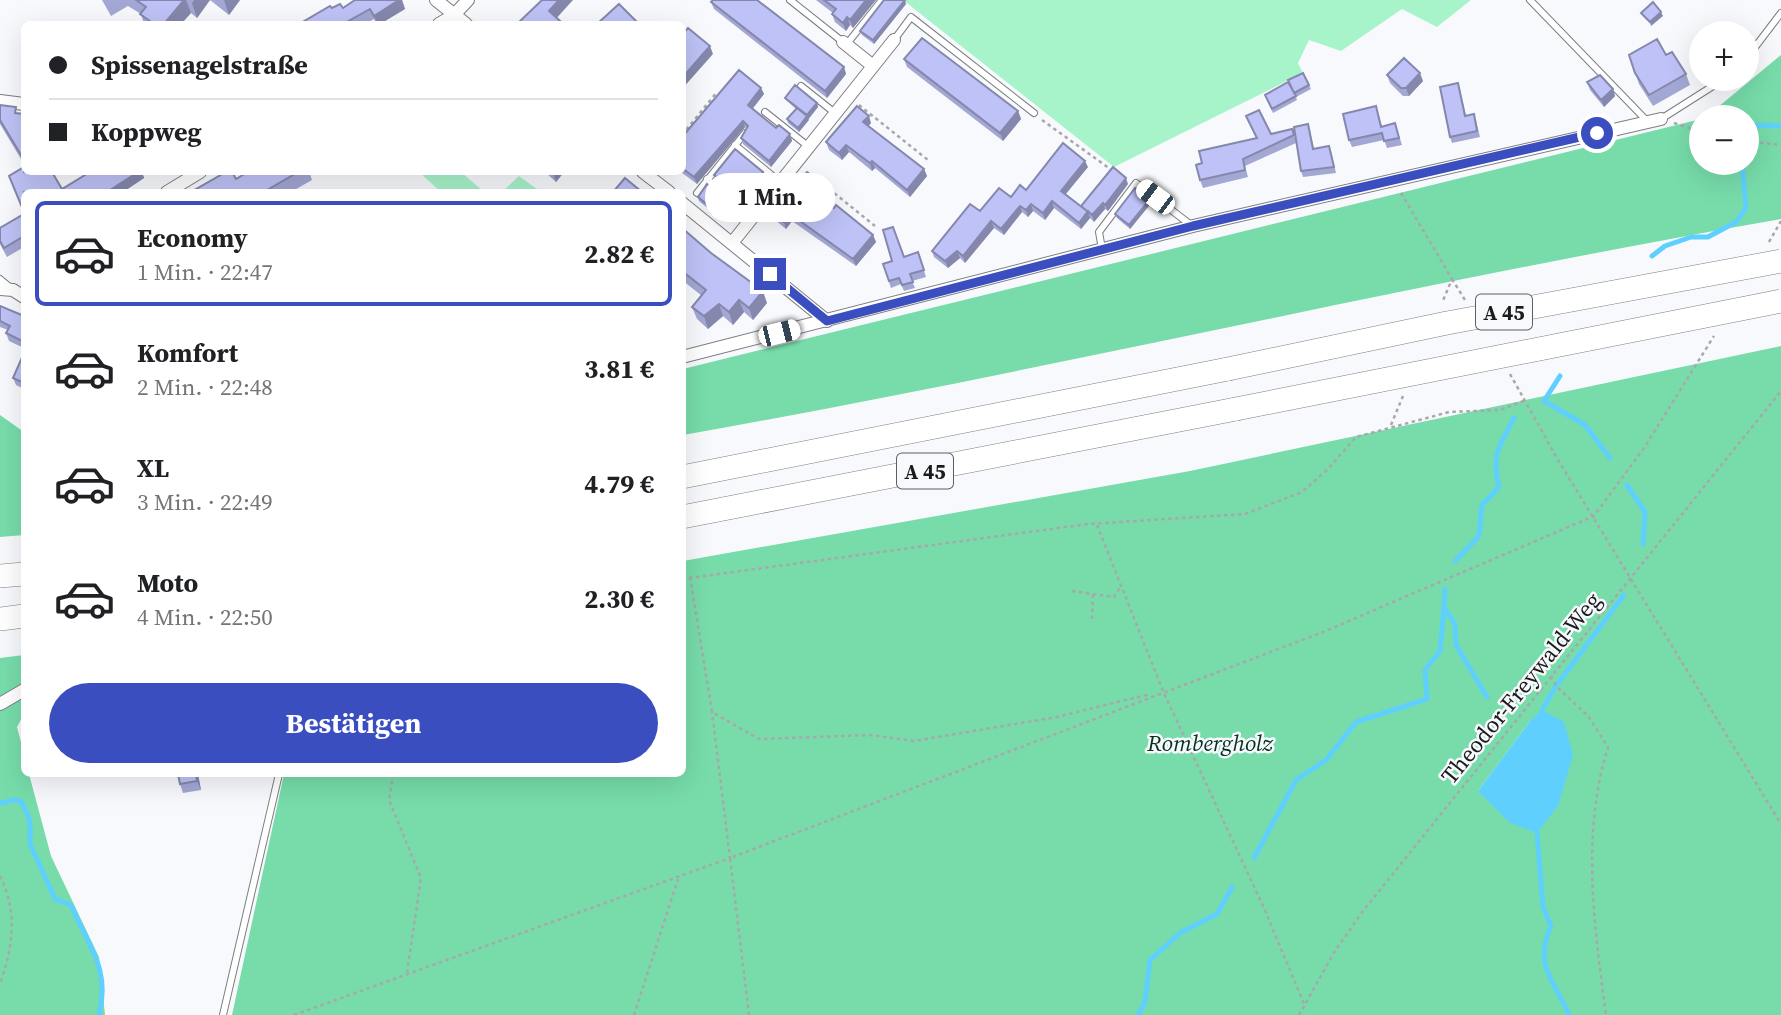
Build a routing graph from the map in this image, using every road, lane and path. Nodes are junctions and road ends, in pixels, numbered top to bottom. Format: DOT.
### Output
graph roads {
  1 [pos="436,0"];
  2 [pos="468,0"];
  3 [pos="790,0"];
  4 [pos="882,0"];
  5 [pos="1530,0"];
  6 [pos="1781,13"];
  7 [pos="454,15"];
  8 [pos="444,21"];
  9 [pos="462,21"];
  10 [pos="894,40"];
  11 [pos="1759,42"];
  12 [pos="845,43"];
  13 [pos="873,66"];
  14 [pos="801,86"];
  15 [pos="1705,91"];
  16 [pos="717,92"];
  17 [pos="849,97"];
  18 [pos="0,101"];
  19 [pos="21,104"];
  20 [pos="765,112"];
  21 [pos="1034,113"];
  22 [pos="837,114"];
  23 [pos="1661,119"];
  24 [pos="1648,122"];
  25 [pos="1689,128"];
  26 [pos="686,130"];
  27 [pos="745,133"];
  28 [pos="1759,142"];
  29 [pos="735,145"];
  30 [pos="1781,145"];
  31 [pos="810,148"];
  32 [pos="928,160"];
  33 [pos="798,164"];
  34 [pos="195,175"];
  35 [pos="647,175"];
  36 [pos="1392,179"];
  37 [pos="708,180"];
  38 [pos="782,183"];
  39 [pos="1136,183"];
  40 [pos="172,189"];
  41 [pos="665,189"];
  42 [pos="697,193"];
  43 [pos="686,206"];
  44 [pos="754,217"];
  45 [pos="1781,221"];
  46 [pos="875,226"];
  47 [pos="1193,226"];
  48 [pos="732,243"];
  49 [pos="1102,248"];
  50 [pos="1774,252"];
  51 [pos="0,279"];
  52 [pos="1452,279"];
  53 [pos="12,287"];
  54 [pos="1466,301"];
  55 [pos="1781,301"];
  56 [pos="1442,303"];
  57 [pos="827,321"];
  58 [pos="1714,336"];
  59 [pos="686,356"];
  60 [pos="1506,367"];
  61 [pos="1406,388"];
  62 [pos="1781,391"];
  63 [pos="1526,400"];
  64 [pos="1391,425"];
  65 [pos="686,476"];
  66 [pos="686,516"];
  67 [pos="1594,516"];
  68 [pos="1097,524"];
  69 [pos="21,574"];
  70 [pos="0,576"];
  71 [pos="690,577"];
  72 [pos="686,578"];
  73 [pos="1630,578"];
  74 [pos="1121,586"];
  75 [pos="1072,591"];
  76 [pos="1093,594"];
  77 [pos="21,616"];
  78 [pos="0,619"];
  79 [pos="1092,619"];
  80 [pos="1551,676"];
  81 [pos="1163,691"];
  82 [pos="21,692"];
  83 [pos="0,704"];
  84 [pos="712,712"];
  85 [pos="278,777"];
  86 [pos="393,777"];
  87 [pos="1781,824"];
  88 [pos="730,858"];
  89 [pos="0,876"];
  90 [pos="679,877"];
  91 [pos="407,972"];
  92 [pos="0,985"];
  93 [pos="1304,1004"];
  94 [pos="223,1015"];
  95 [pos="296,1015"];
  96 [pos="634,1015"];
  97 [pos="749,1015"];
  98 [pos="1299,1015"];
  99 [pos="1606,1015"];
  1 -- 7 [label="street"];
  2 -- 7 [label="street"];
  3 -- 12 [label="lane"];
  4 -- 12 [label="lane"];
  5 -- 24 [label="lane"];
  6 -- 11 [label="lane"];
  7 -- 8 [label="street"];
  7 -- 9 [label="street"];
  10 -- 13 [label="street"];
  10 -- 21 [label="lane"];
  12 -- 13 [label="street"];
  13 -- 17 [label="street"];
  14 -- 22 [label="lane"];
  15 -- 23 [label="lane"];
  16 -- 26 [label="path"];
  17 -- 22 [label="street"];
  17 -- 32 [label="path"];
  18 -- 19 [label="street"];
  20 -- 31 [label="lane"];
  21 -- 39 [label="path"];
  22 -- 31 [label="street"];
  23 -- 24 [label="street"];
  23 -- 25 [label="path"];
  24 -- 36 [label="street"];
  27 -- 29 [label="lane"];
  28 -- 30 [label="path"];
  29 -- 37 [label="lane"];
  29 -- 38 [label="lane"];
  31 -- 33 [label="street"];
  33 -- 38 [label="street"];
  33 -- 46 [label="path"];
  34 -- 40 [label="street"];
  35 -- 41 [label="street"];
  36 -- 47 [label="street"];
  36 -- 52 [label="path"];
  37 -- 42 [label="lane"];
  37 -- 44 [label="lane"];
  38 -- 44 [label="street"];
  39 -- 47 [label="lane"];
  39 -- 49 [label="lane"];
  43 -- 48 [label="street"];
  44 -- 48 [label="street"];
  45 -- 50 [label="path"];
  47 -- 49 [label="street"];
  48 -- 57 [label="street"];
  49 -- 57 [label="street"];
  50 -- 65 [label="highway, A 45, bridge"];
  51 -- 53 [label="lane"];
  52 -- 54 [label="path"];
  52 -- 56 [label="path"];
  55 -- 66 [label="highway, A 45, bridge"];
  57 -- 59 [label="street"];
  58 -- 67 [label="path"];
  60 -- 63 [label="path"];
  61 -- 64 [label="path"];
  62 -- 73 [label="path, Theodor-Freywald-Weg"];
  63 -- 64 [label="path"];
  63 -- 67 [label="path"];
  64 -- 68 [label="path"];
  67 -- 73 [label="path"];
  67 -- 81 [label="path"];
  68 -- 71 [label="path"];
  68 -- 74 [label="path"];
  69 -- 70 [label="highway"];
  71 -- 72 [label="path"];
  71 -- 84 [label="path"];
  73 -- 80 [label="path, Theodor-Freywald-Weg"];
  73 -- 87 [label="path"];
  74 -- 76 [label="path"];
  74 -- 81 [label="path"];
  75 -- 76 [label="path"];
  76 -- 79 [label="path"];
  77 -- 78 [label="highway"];
  80 -- 93 [label="path, Theodor-Freywald-Weg"];
  80 -- 99 [label="path"];
  81 -- 84 [label="path"];
  81 -- 88 [label="path"];
  81 -- 93 [label="path"];
  82 -- 83 [label="street"];
  84 -- 88 [label="path"];
  85 -- 94 [label="lane"];
  86 -- 91 [label="path"];
  88 -- 90 [label="path"];
  88 -- 97 [label="path"];
  89 -- 92 [label="path"];
  90 -- 91 [label="path"];
  90 -- 96 [label="path"];
  91 -- 95 [label="path"];
  93 -- 98 [label="path, Theodor-Freywald-Weg"];
}
